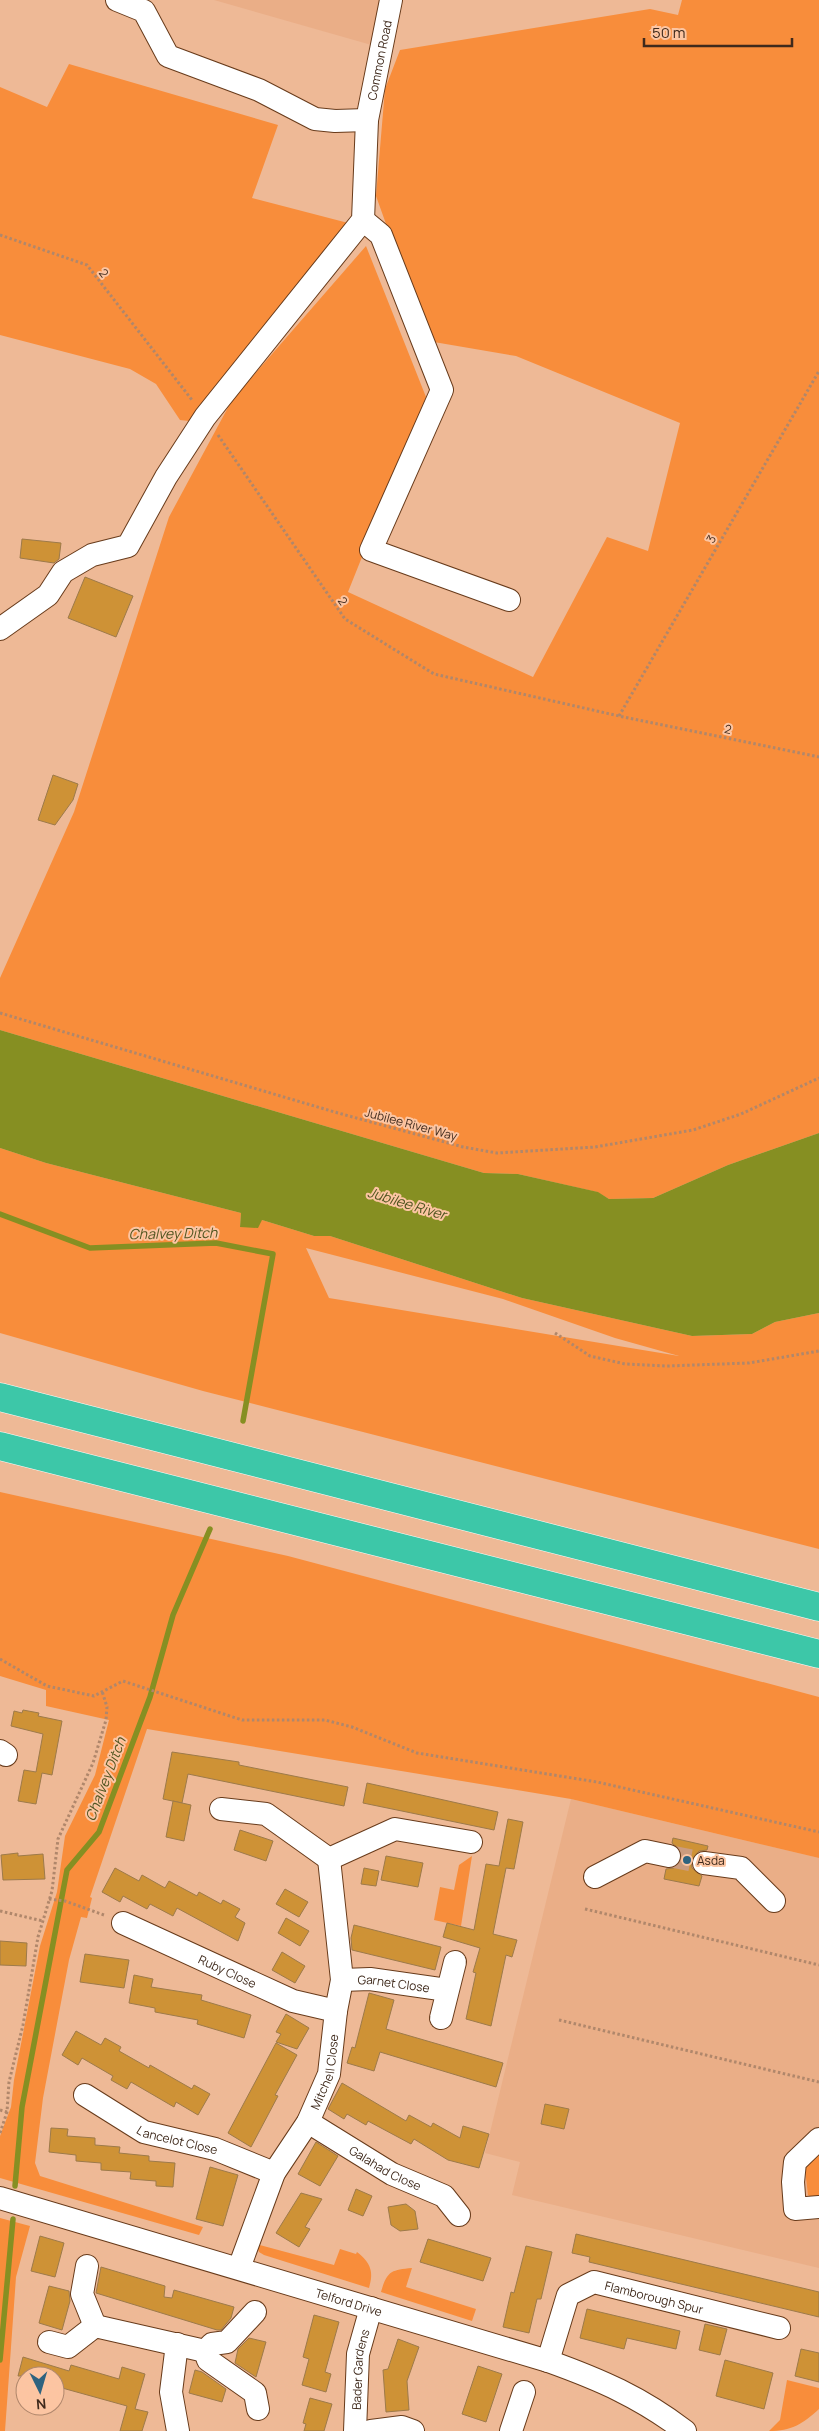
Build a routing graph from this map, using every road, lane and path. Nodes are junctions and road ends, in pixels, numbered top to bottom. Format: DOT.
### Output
graph roads {
  1 [pos="117,0"];
  2 [pos="391,0"];
  3 [pos="367,120"];
  4 [pos="363,220"];
  5 [pos="0,235"];
  6 [pos="819,371"];
  7 [pos="205,416"];
  8 [pos="509,600"];
  9 [pos="0,629"];
  10 [pos="619,716"];
  11 [pos="819,757"];
  12 [pos="0,1013"];
  13 [pos="819,1078"];
  14 [pos="555,1333"];
  15 [pos="819,1351"];
  16 [pos="0,1387"];
  17 [pos="0,1397"];
  18 [pos="61,1411"];
  19 [pos="0,1446"];
  20 [pos="819,1607"];
  21 [pos="819,1654"];
  22 [pos="0,1659"];
  23 [pos="102,1691"];
  24 [pos="221,1808"];
  25 [pos="819,1832"];
  26 [pos="471,1842"];
  27 [pos="669,1856"];
  28 [pos="329,1859"];
  29 [pos="704,1863"];
  30 [pos="595,1877"];
  31 [pos="49,1899"];
  32 [pos="774,1901"];
  33 [pos="585,1909"];
  34 [pos="0,1910"];
  35 [pos="43,1920"];
  36 [pos="123,1923"];
  37 [pos="455,1962"];
  38 [pos="819,1965"];
  39 [pos="342,1980"];
  40 [pos="447,1990"];
  41 [pos="336,2011"];
  42 [pos="440,2018"];
  43 [pos="559,2020"];
  44 [pos="819,2082"];
  45 [pos="85,2095"];
  46 [pos="0,2110"];
  47 [pos="7,2112"];
  48 [pos="308,2122"];
  49 [pos="0,2133"];
  50 [pos="819,2139"];
  51 [pos="274,2174"];
  52 [pos="0,2198"];
  53 [pos="819,2207"];
  54 [pos="459,2215"];
  55 [pos="88,2266"];
  56 [pos="240,2268"];
  57 [pos="371,2308"];
  58 [pos="255,2312"];
  59 [pos="95,2326"];
  60 [pos="780,2328"];
  61 [pos="49,2342"];
  62 [pos="177,2344"];
  63 [pos="206,2351"];
  64 [pos="548,2360"];
  65 [pos="524,2392"];
  66 [pos="258,2409"];
  67 [pos="178,2431"];
  68 [pos="355,2431"];
  69 [pos="371,2431"];
  70 [pos="413,2431"];
  71 [pos="511,2431"];
  72 [pos="686,2431"];
  1 -- 3 [label="street"];
  2 -- 3 [label="street, Common Road"];
  3 -- 4 [label="street, Common Road"];
  4 -- 7 [label="street"];
  4 -- 8 [label="street"];
  5 -- 7 [label="path, 2"];
  6 -- 10 [label="path, 3"];
  7 -- 9 [label="street"];
  7 -- 10 [label="path, 2"];
  10 -- 11 [label="path, 2"];
  12 -- 13 [label="path, Jubilee River Way"];
  14 -- 15 [label="path"];
  16 -- 18 [label="highway"];
  17 -- 18 [label="highway"];
  18 -- 20 [label="highway"];
  19 -- 21 [label="highway"];
  22 -- 23 [label="path"];
  23 -- 25 [label="path"];
  23 -- 31 [label="path"];
  24 -- 28 [label="street"];
  26 -- 28 [label="street"];
  27 -- 30 [label="street"];
  28 -- 39 [label="street, Mitchell Close"];
  29 -- 32 [label="street"];
  31 -- 35 [label="path"];
  31 -- 36 [label="path"];
  33 -- 38 [label="path"];
  34 -- 35 [label="path"];
  35 -- 47 [label="path"];
  36 -- 41 [label="street, Ruby Close"];
  37 -- 40 [label="street, Garnet Close"];
  39 -- 40 [label="street, Garnet Close"];
  39 -- 41 [label="street, Mitchell Close"];
  40 -- 42 [label="street, Garnet Close"];
  41 -- 48 [label="street, Mitchell Close"];
  43 -- 44 [label="path"];
  45 -- 51 [label="street, Lancelot Close"];
  46 -- 47 [label="path"];
  47 -- 49 [label="path"];
  48 -- 51 [label="street, Mitchell Close"];
  48 -- 54 [label="street, Galahad Close"];
  50 -- 53 [label="street"];
  51 -- 56 [label="street, Mitchell Close"];
  52 -- 56 [label="street, Telford Drive"];
  55 -- 59 [label="street"];
  56 -- 57 [label="street, Telford Drive"];
  57 -- 64 [label="street, Telford Drive"];
  57 -- 68 [label="street, Bader Gardens"];
  58 -- 63 [label="street"];
  59 -- 61 [label="street"];
  59 -- 62 [label="street"];
  60 -- 64 [label="street, Flamborough Spur"];
  62 -- 63 [label="street"];
  62 -- 67 [label="street"];
  63 -- 66 [label="street"];
  64 -- 72 [label="street, Telford Drive"];
  65 -- 71 [label="street"];
  69 -- 70 [label="street"];
}
